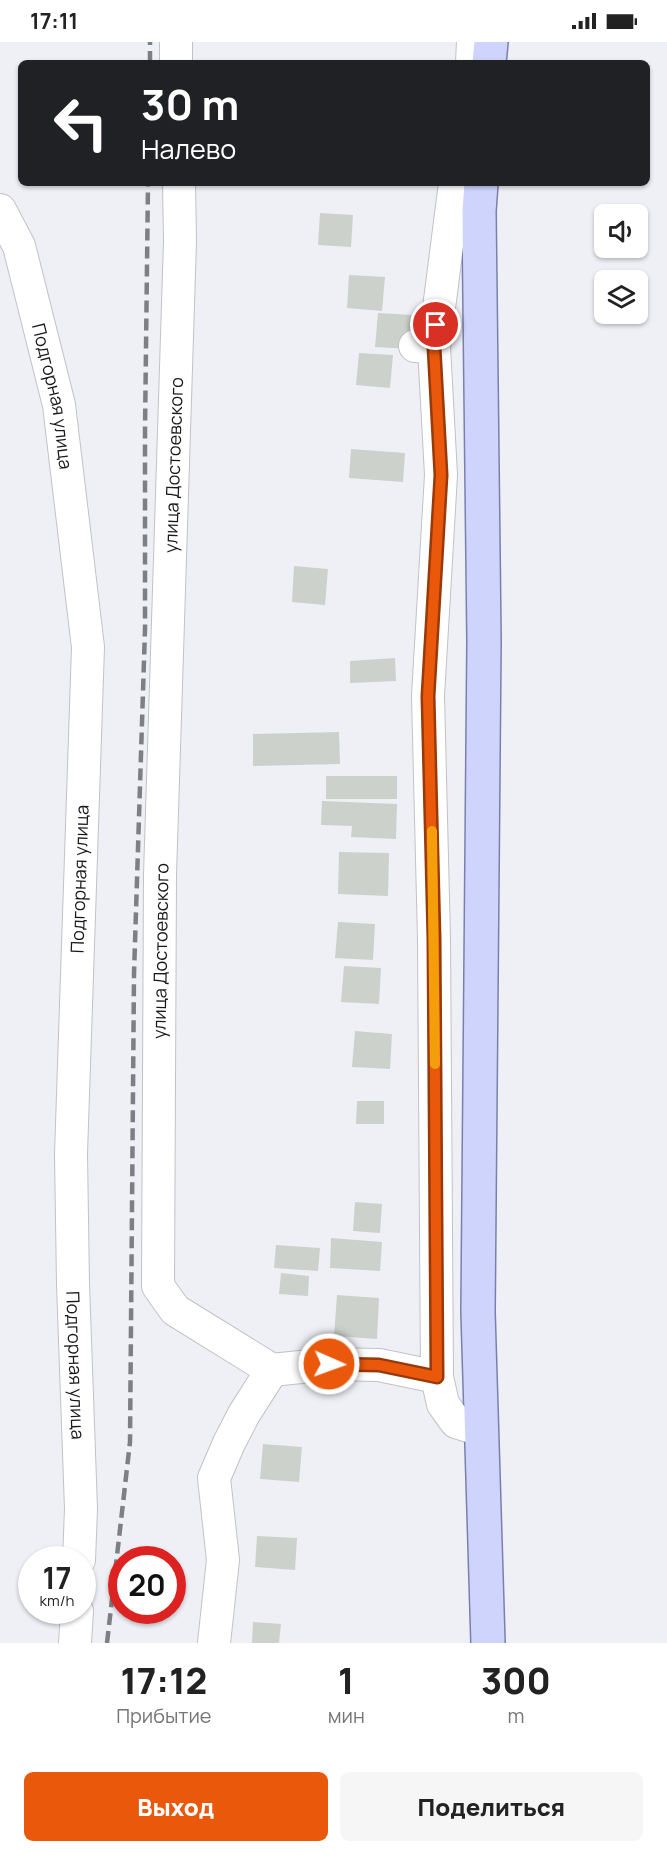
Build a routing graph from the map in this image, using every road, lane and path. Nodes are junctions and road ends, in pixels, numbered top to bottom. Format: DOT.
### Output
graph roads {
  1 [pos="176,42"];
  2 [pos="473,42"];
  3 [pos="490,42"];
  4 [pos="176,60"];
  5 [pos="472,60"];
  6 [pos="489,60"];
  7 [pos="179,186"];
  8 [pos="454,186"];
  9 [pos="481,186"];
  10 [pos="0,210"];
  11 [pos="272,1370"];
  12 [pos="437,1377"];
  13 [pos="481,1430"];
  14 [pos="80,1546"];
  15 [pos="76,1624"];
  16 [pos="75,1643"];
  17 [pos="214,1643"];
  18 [pos="488,1643"];
  1 -- 4 [label="street"];
  2 -- 5 [label="street"];
  3 -- 6 [label="main road"];
  7 -- 11 [label="street, улица Достоевского"];
  8 -- 12 [label="street"];
  9 -- 13 [label="main road"];
  10 -- 14 [label="street, Подгорная улица"];
  11 -- 12 [label="street"];
  11 -- 17 [label="street"];
  12 -- 13 [label="street"];
  13 -- 18 [label="main road"];
  15 -- 16 [label="street"];
}
